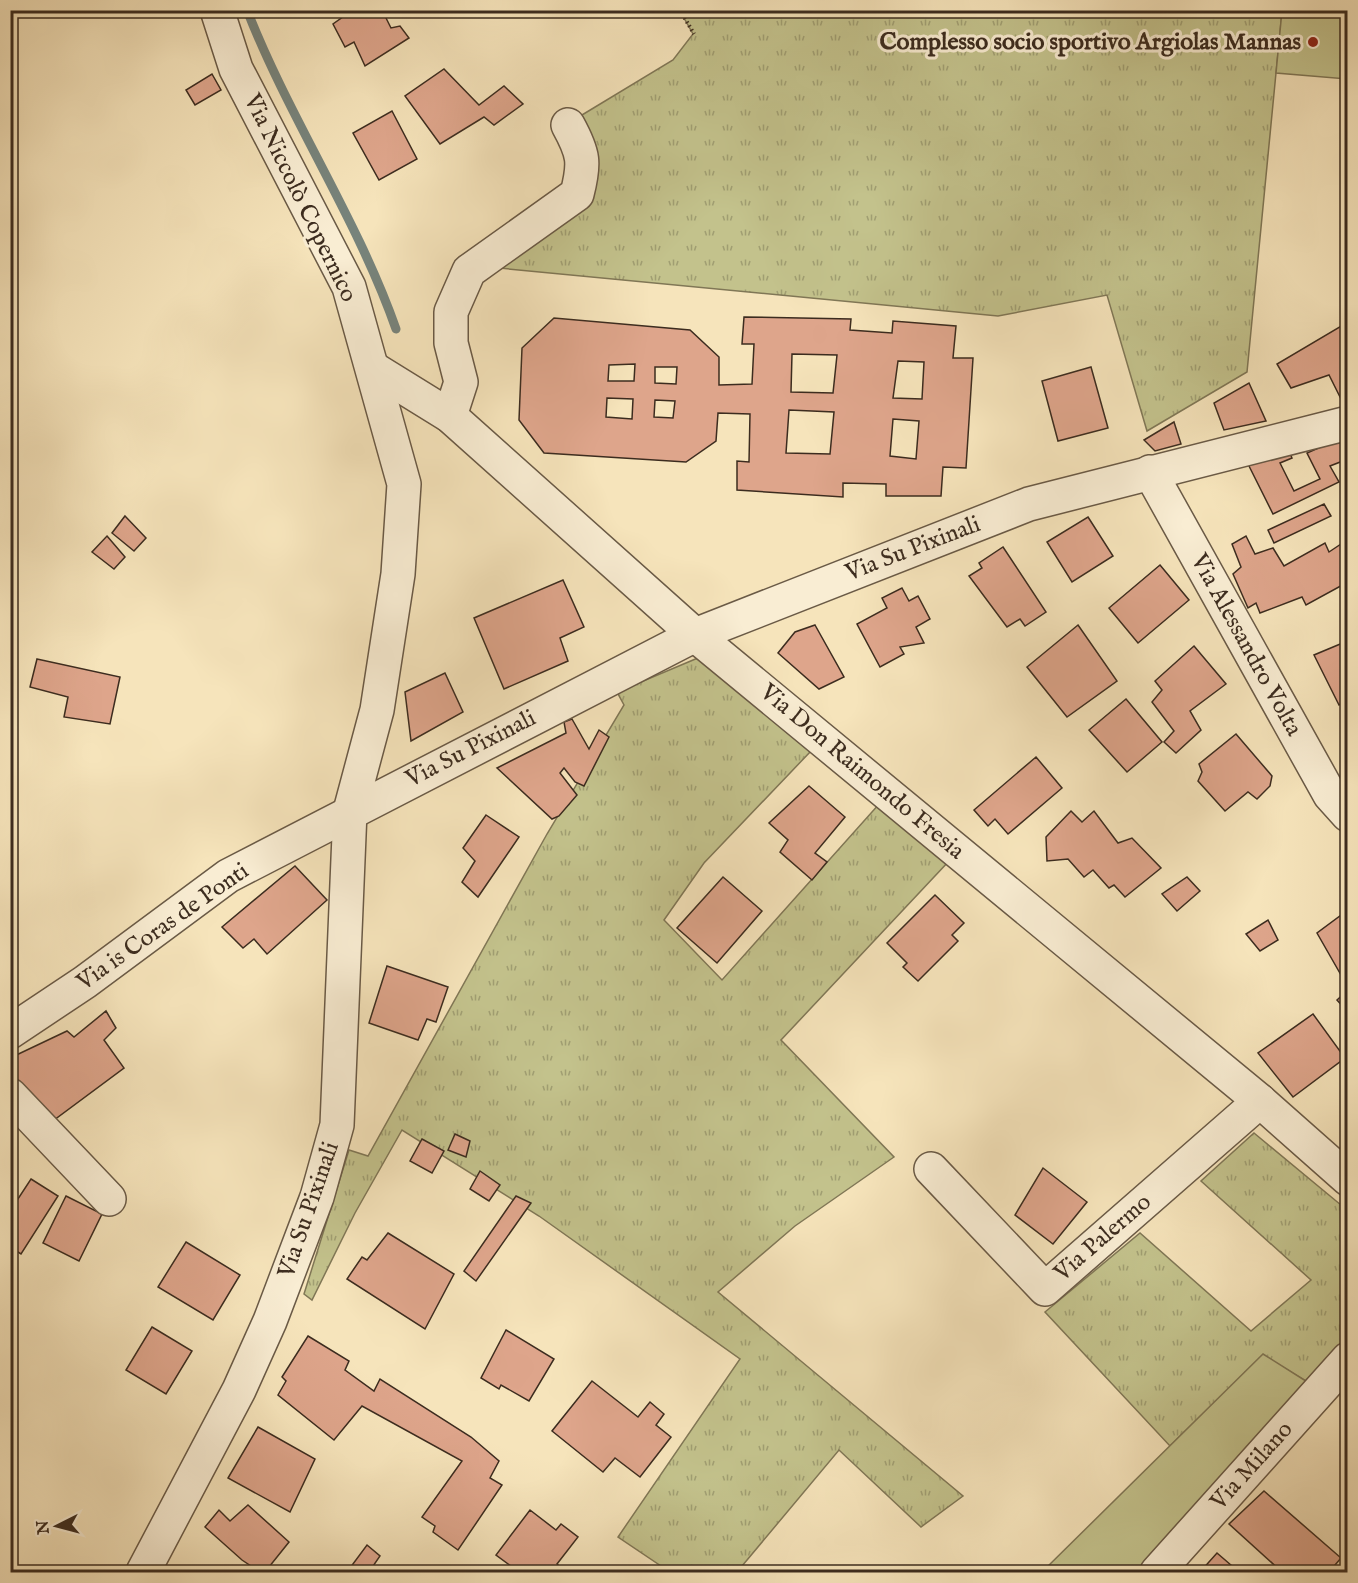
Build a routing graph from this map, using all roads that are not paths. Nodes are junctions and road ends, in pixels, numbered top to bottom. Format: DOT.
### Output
graph roads {
  1 [pos="217,10"];
  2 [pos="568,125"];
  3 [pos="374,369"];
  4 [pos="450,416"];
  5 [pos="1347,423"];
  6 [pos="1150,472"];
  7 [pos="695,635"];
  8 [pos="350,810"];
  9 [pos="1347,815"];
  10 [pos="10,1032"];
  11 [pos="10,1095"];
  12 [pos="1260,1101"];
  13 [pos="931,1168"];
  14 [pos="1347,1179"];
  15 [pos="110,1198"];
  16 [pos="1347,1359"];
  17 [pos="143,1572"];
  18 [pos="1157,1572"];
  1 -- 3 [label="street, Via Niccolò Copernico"];
  2 -- 4 [label="street"];
  3 -- 4 [label="street, Via Don Raimondo Fresia"];
  3 -- 8 [label="street, Via Niccolò Copernico"];
  4 -- 7 [label="street, Via Don Raimondo Fresia"];
  5 -- 6 [label="street, Via Su Pixinali"];
  6 -- 7 [label="street, Via Su Pixinali"];
  6 -- 9 [label="street, Via Alessandro Volta"];
  7 -- 8 [label="street, Via Su Pixinali"];
  7 -- 12 [label="street, Via Don Raimondo Fresia"];
  8 -- 10 [label="street, Via is Coras de Ponti"];
  8 -- 17 [label="street, Via Su Pixinali"];
  11 -- 15 [label="street"];
  12 -- 13 [label="street, Via Palermo"];
  12 -- 14 [label="street, Via Don Raimondo Fresia"];
  16 -- 18 [label="street, Via Milano"];
}
